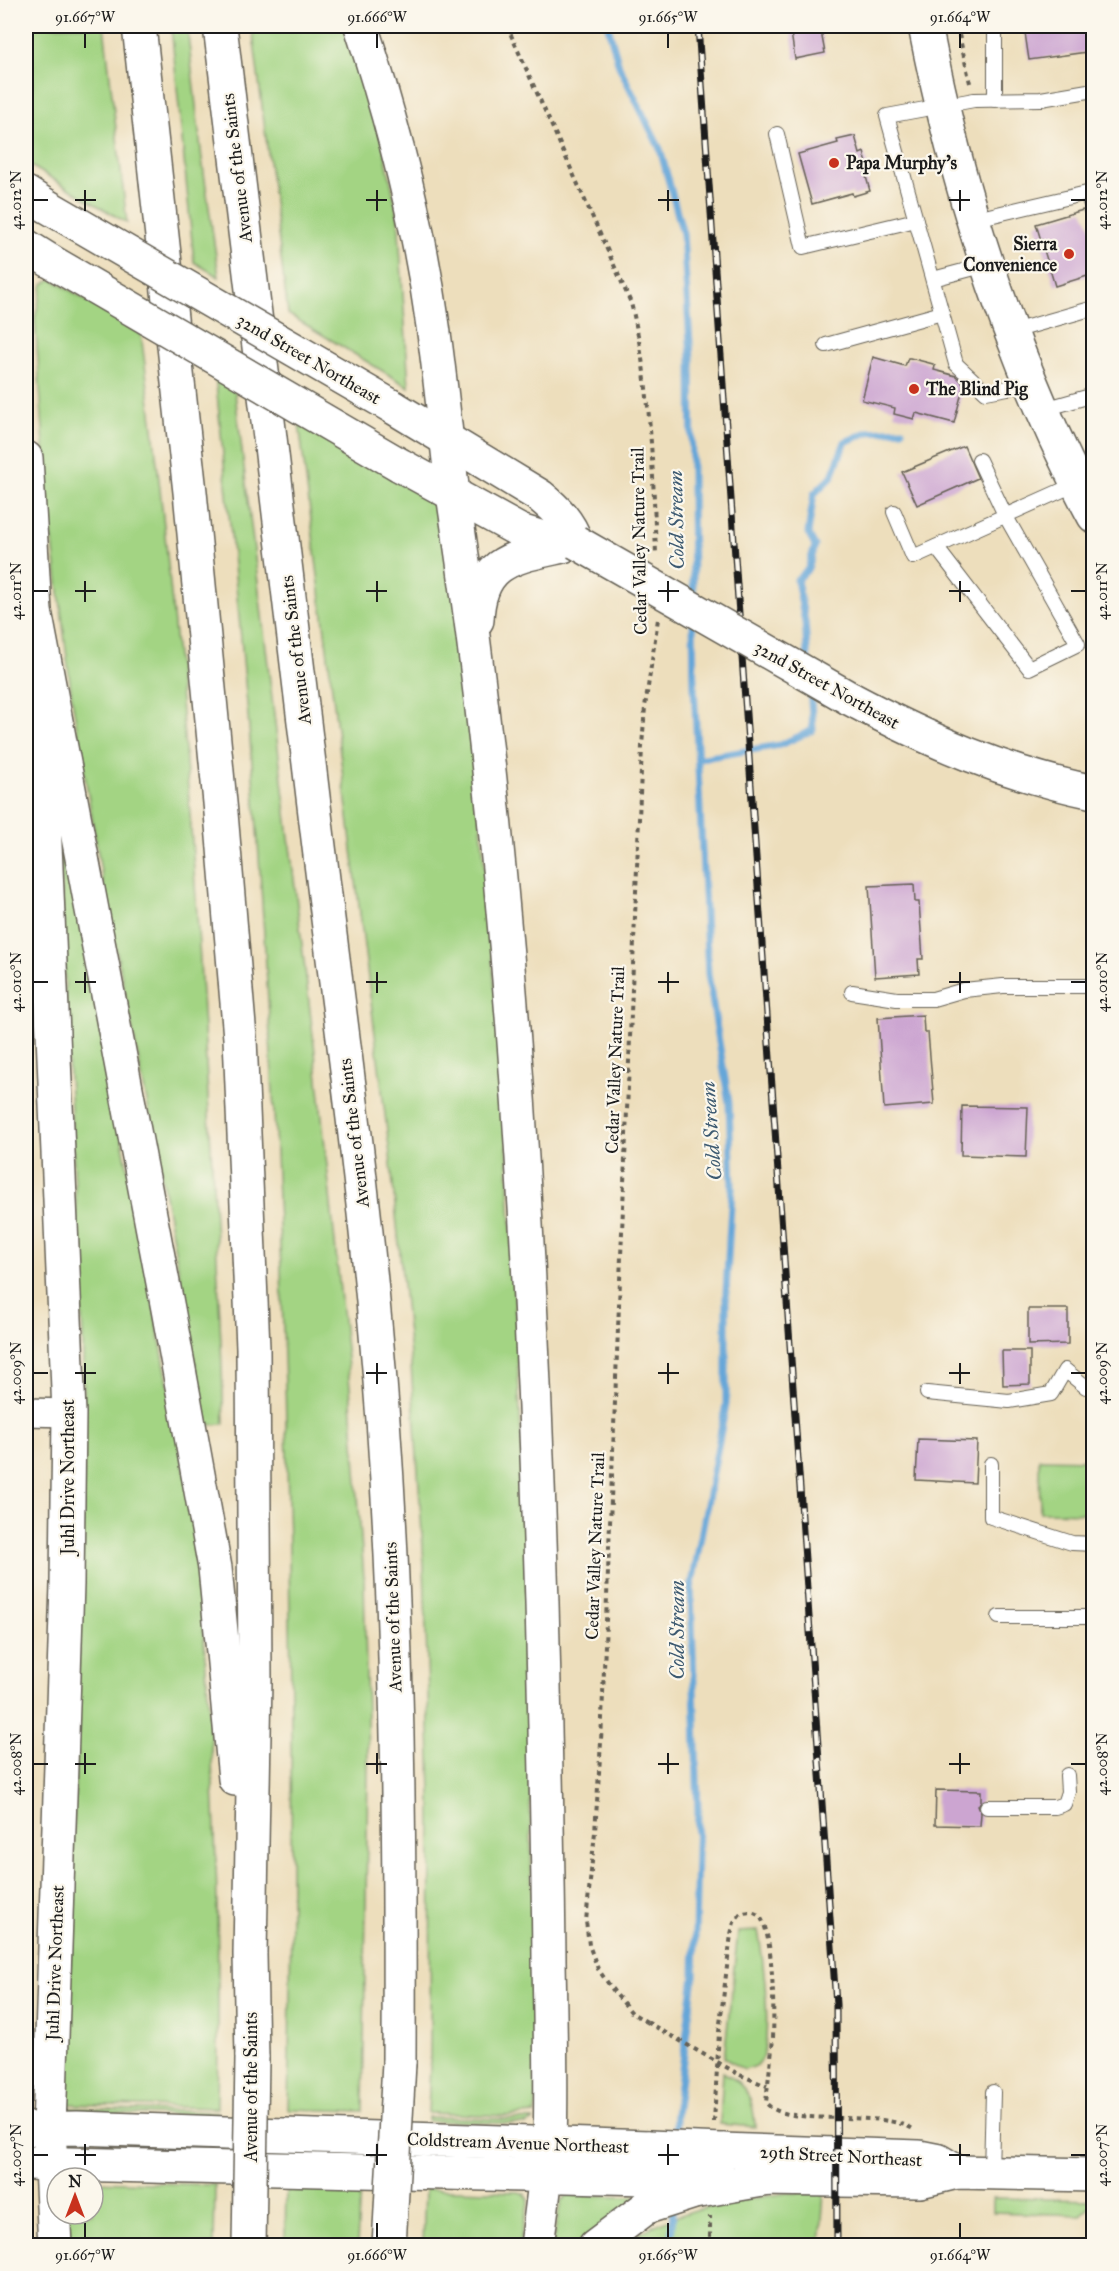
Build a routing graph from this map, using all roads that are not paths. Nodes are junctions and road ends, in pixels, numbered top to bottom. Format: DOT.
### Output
graph roads {
  1 [pos="140,26"];
  2 [pos="220,26"];
  3 [pos="361,26"];
  4 [pos="925,26"];
  5 [pos="995,26"];
  6 [pos="1094,90"];
  7 [pos="995,100"];
  8 [pos="942,105"];
  9 [pos="777,134"];
  10 [pos="35,199"];
  11 [pos="1094,214"];
  12 [pos="916,220"];
  13 [pos="972,220"];
  14 [pos="38,254"];
  15 [pos="986,265"];
  16 [pos="933,279"];
  17 [pos="1094,308"];
  18 [pos="942,313"];
  19 [pos="1010,332"];
  20 [pos="826,345"];
  21 [pos="1094,395"];
  22 [pos="1035,397"];
  23 [pos="446,438"];
  24 [pos="26,458"];
  25 [pos="979,460"];
  26 [pos="453,494"];
  27 [pos="1087,499"];
  28 [pos="894,512"];
  29 [pos="1005,516"];
  30 [pos="576,542"];
  31 [pos="936,547"];
  32 [pos="35,611"];
  33 [pos="476,647"];
  34 [pos="1086,787"];
  35 [pos="1094,986"];
  36 [pos="852,992"];
  37 [pos="1094,1387"];
  38 [pos="927,1393"];
  39 [pos="26,1412"];
  40 [pos="69,1413"];
  41 [pos="992,1464"];
  42 [pos="1094,1544"];
  43 [pos="999,1617"];
  44 [pos="1094,1617"];
  45 [pos="1067,1775"];
  46 [pos="987,1807"];
  47 [pos="250,1954"];
  48 [pos="993,2092"];
  49 [pos="37,2128"];
  50 [pos="550,2143"];
  51 [pos="38,2163"];
  52 [pos="718,2170"];
  53 [pos="957,2172"];
  54 [pos="992,2173"];
  55 [pos="1094,2175"];
  56 [pos="547,2177"];
  57 [pos="648,2177"];
  58 [pos="26,2198"];
  59 [pos="54,2246"];
  60 [pos="249,2246"];
  61 [pos="389,2246"];
  62 [pos="537,2246"];
  63 [pos="595,2246"];
  1 -- 47 [label="main road, Avenue of the Saints"];
  2 -- 61 [label="main road, Avenue of the Saints, bridge"];
  3 -- 23 [label="main road"];
  4 -- 8 [label="main road"];
  5 -- 7 [label="lane"];
  6 -- 7 [label="lane"];
  7 -- 8 [label="lane"];
  8 -- 12 [label="lane"];
  8 -- 13 [label="main road"];
  9 -- 12 [label="lane"];
  10 -- 23 [label="main road, 32nd Street Northeast, bridge"];
  11 -- 13 [label="lane"];
  12 -- 16 [label="lane"];
  13 -- 15 [label="main road"];
  14 -- 26 [label="main road, 32nd Street Northeast, bridge"];
  15 -- 16 [label="lane"];
  15 -- 19 [label="main road"];
  16 -- 18 [label="lane"];
  17 -- 19 [label="lane"];
  18 -- 20 [label="lane"];
  18 -- 22 [label="lane"];
  19 -- 22 [label="main road"];
  21 -- 22 [label="lane"];
  22 -- 27 [label="main road"];
  23 -- 26 [label="main road"];
  23 -- 30 [label="main road, 32nd Street Northeast"];
  24 -- 32 [label="main road"];
  25 -- 29 [label="lane"];
  26 -- 30 [label="main road, 32nd Street Northeast"];
  26 -- 33 [label="main road"];
  27 -- 29 [label="lane"];
  28 -- 31 [label="lane"];
  29 -- 31 [label="lane"];
  29 -- 31 [label="lane"];
  30 -- 33 [label="main road"];
  30 -- 34 [label="main road, 32nd Street Northeast, bridge"];
  32 -- 40 [label="main road, Juhl Drive Northeast"];
  32 -- 47 [label="main road"];
  33 -- 50 [label="main road"];
  35 -- 36 [label="lane"];
  37 -- 38 [label="lane"];
  39 -- 40 [label="street"];
  40 -- 49 [label="main road, Juhl Drive Northeast"];
  41 -- 42 [label="lane"];
  43 -- 44 [label="lane"];
  45 -- 46 [label="lane"];
  47 -- 60 [label="main road, Avenue of the Saints, bridge"];
  48 -- 54 [label="lane"];
  49 -- 50 [label="main road, Coldstream Avenue Northeast"];
  49 -- 51 [label="main road, Juhl Drive Northeast"];
  50 -- 56 [label="main road"];
  50 -- 57 [label="main road, Coldstream Avenue Northeast"];
  51 -- 56 [label="main road, Coldstream Avenue Northeast"];
  51 -- 59 [label="main road, Juhl Drive Northeast"];
  52 -- 53 [label="main road, 29th Street Northeast"];
  52 -- 53 [label="main road, 29th Street Northeast"];
  52 -- 57 [label="main road, Coldstream Avenue Northeast, bridge"];
  52 -- 57 [label="main road, bridge"];
  53 -- 54 [label="main road, 29th Street Northeast"];
  54 -- 55 [label="main road, 29th Street Northeast"];
  56 -- 57 [label="main road, Coldstream Avenue Northeast"];
  56 -- 62 [label="main road"];
  57 -- 63 [label="main road"];
  58 -- 59 [label="main road"];
}
